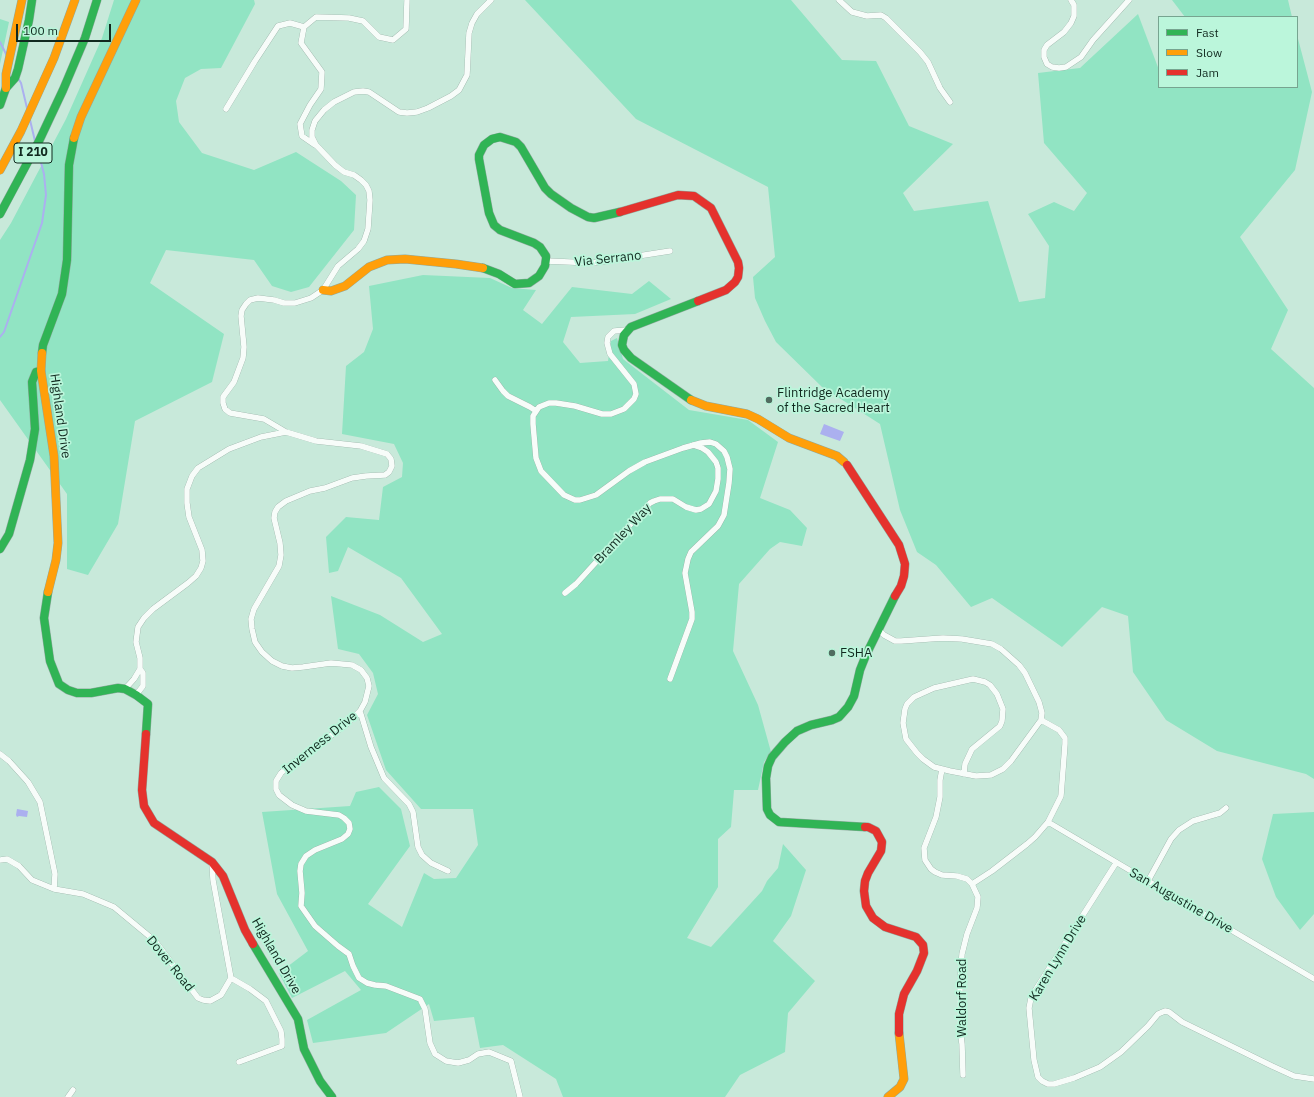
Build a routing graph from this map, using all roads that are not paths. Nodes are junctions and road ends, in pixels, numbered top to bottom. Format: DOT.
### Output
graph roads {
  1 [pos="22,0"];
  2 [pos="32,0"];
  3 [pos="74,0"];
  4 [pos="97,0"];
  5 [pos="136,0"];
  6 [pos="407,0"];
  7 [pos="491,0"];
  8 [pos="839,0"];
  9 [pos="1071,0"];
  10 [pos="1129,0"];
  11 [pos="304,27"];
  12 [pos="6,88"];
  13 [pos="950,102"];
  14 [pos="0,105"];
  15 [pos="226,109"];
  16 [pos="316,145"];
  17 [pos="0,170"];
  18 [pos="0,214"];
  19 [pos="670,250"];
  20 [pos="546,261"];
  21 [pos="324,290"];
  22 [pos="627,330"];
  23 [pos="41,371"];
  24 [pos="495,380"];
  25 [pos="536,411"];
  26 [pos="286,432"];
  27 [pos="693,445"];
  28 [pos="0,549"];
  29 [pos="565,593"];
  30 [pos="879,630"];
  31 [pos="140,669"];
  32 [pos="670,679"];
  33 [pos="125,689"];
  34 [pos="136,694"];
  35 [pos="360,711"];
  36 [pos="1041,720"];
  37 [pos="0,754"];
  38 [pos="942,769"];
  39 [pos="964,774"];
  40 [pos="1226,808"];
  41 [pos="1048,822"];
  42 [pos="0,860"];
  43 [pos="212,862"];
  44 [pos="1116,863"];
  45 [pos="448,871"];
  46 [pos="1148,881"];
  47 [pos="972,884"];
  48 [pos="54,889"];
  49 [pos="231,978"];
  50 [pos="1314,979"];
  51 [pos="239,1062"];
  52 [pos="963,1075"];
  53 [pos="1314,1080"];
  54 [pos="73,1090"];
  55 [pos="68,1097"];
  56 [pos="332,1097"];
  57 [pos="520,1097"];
  58 [pos="888,1097"];
  1 -- 12 [label="main road"];
  2 -- 12 [label="main road"];
  3 -- 17 [label="main road, I 210"];
  4 -- 18 [label="main road, I 210"];
  5 -- 23 [label="main road, Highland Drive"];
  6 -- 11 [label="street"];
  7 -- 16 [label="street"];
  8 -- 13 [label="street"];
  9 -- 10 [label="street"];
  11 -- 15 [label="street"];
  11 -- 16 [label="street"];
  12 -- 14 [label="main road"];
  16 -- 21 [label="street"];
  19 -- 20 [label="street, Via Serrano"];
  20 -- 21 [label="main road"];
  20 -- 22 [label="main road"];
  21 -- 26 [label="street, Inverness Drive"];
  22 -- 25 [label="street"];
  22 -- 30 [label="main road"];
  23 -- 28 [label="main road"];
  23 -- 33 [label="main road, Highland Drive"];
  24 -- 25 [label="street"];
  25 -- 27 [label="street"];
  26 -- 31 [label="street"];
  26 -- 35 [label="street, Inverness Drive"];
  27 -- 29 [label="street, Bramley Way"];
  27 -- 32 [label="street"];
  30 -- 36 [label="street"];
  30 -- 58 [label="main road"];
  31 -- 33 [label="street"];
  31 -- 34 [label="street"];
  33 -- 34 [label="main road"];
  34 -- 43 [label="main road, Highland Drive"];
  35 -- 45 [label="street"];
  35 -- 57 [label="street, Inverness Drive"];
  36 -- 39 [label="street"];
  36 -- 41 [label="street"];
  37 -- 48 [label="street"];
  38 -- 39 [label="street"];
  38 -- 39 [label="street"];
  38 -- 47 [label="street"];
  40 -- 46 [label="street"];
  41 -- 44 [label="street, San Augustine Drive"];
  41 -- 47 [label="street"];
  42 -- 48 [label="street, Dover Road"];
  43 -- 49 [label="street"];
  43 -- 56 [label="main road, Highland Drive"];
  44 -- 46 [label="street, San Augustine Drive"];
  44 -- 53 [label="street, Karen Lynn Drive"];
  46 -- 50 [label="street, San Augustine Drive"];
  47 -- 52 [label="street, Waldorf Road"];
  48 -- 49 [label="street, Dover Road"];
  49 -- 51 [label="street"];
  54 -- 55 [label="street"];
}
